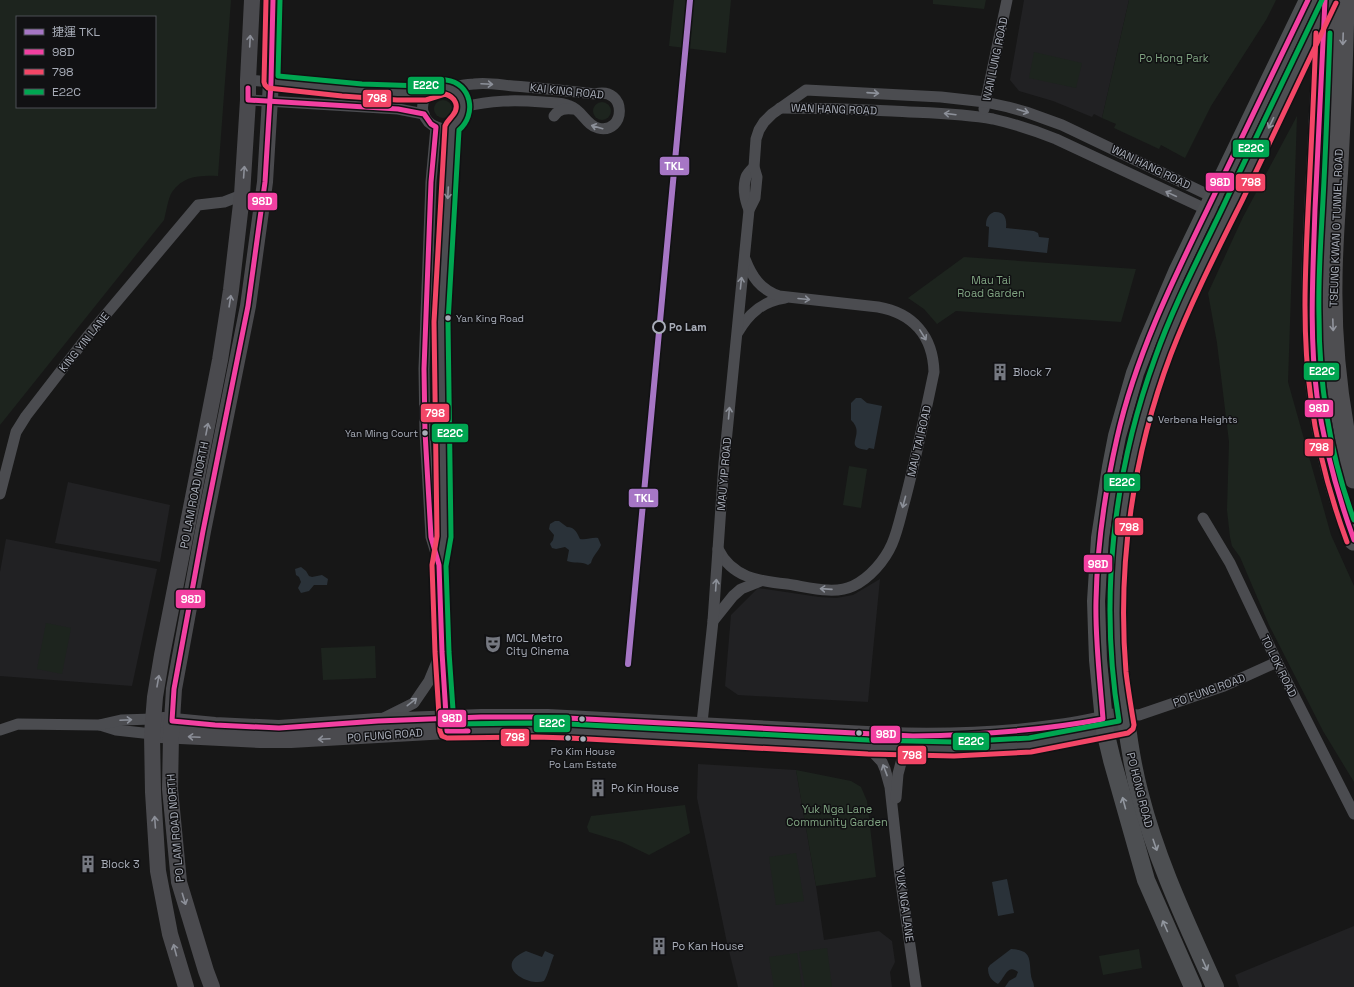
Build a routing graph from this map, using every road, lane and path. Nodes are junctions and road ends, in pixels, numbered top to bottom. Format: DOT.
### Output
graph roads {
  1 [pos="252,0"];
  2 [pos="273,0"];
  3 [pos="1007,0"];
  4 [pos="1308,0"];
  5 [pos="1325,0"];
  6 [pos="1330,0"];
  7 [pos="1344,0"];
  8 [pos="248,80"];
  9 [pos="271,82"];
  10 [pos="448,87"];
  11 [pos="429,93"];
  12 [pos="248,100"];
  13 [pos="270,102"];
  14 [pos="985,102"];
  15 [pos="464,107"];
  16 [pos="780,108"];
  17 [pos="578,110"];
  18 [pos="424,114"];
  19 [pos="554,116"];
  20 [pos="982,117"];
  21 [pos="452,126"];
  22 [pos="436,127"];
  23 [pos="242,195"];
  24 [pos="1210,204"];
  25 [pos="1228,213"];
  26 [pos="744,256"];
  27 [pos="787,298"];
  28 [pos="736,336"];
  29 [pos="1354,478"];
  30 [pos="0,494"];
  31 [pos="1203,518"];
  32 [pos="1354,540"];
  33 [pos="718,549"];
  34 [pos="439,565"];
  35 [pos="762,581"];
  36 [pos="714,621"];
  37 [pos="442,652"];
  38 [pos="1277,662"];
  39 [pos="1130,718"];
  40 [pos="378,721"];
  41 [pos="446,725"];
  42 [pos="1104,725"];
  43 [pos="153,727"];
  44 [pos="172,728"];
  45 [pos="0,730"];
  46 [pos="701,731"];
  47 [pos="868,747"];
  48 [pos="916,749"];
  49 [pos="1354,814"];
  50 [pos="895,822"];
  51 [pos="186,987"];
  52 [pos="212,987"];
  53 [pos="916,987"];
  54 [pos="1193,987"];
  55 [pos="1215,987"];
  8 -- 1 [label="main road, PO LAM ROAD NORTH, one-way"];
  2 -- 9 [label="main road, PO LAM ROAD NORTH"];
  3 -- 14 [label="street, WAN LUNG ROAD"];
  4 -- 24 [label="main road, PO HONG ROAD"];
  5 -- 32 [label="highway, TSEUNG KWAN O TUNNEL ROAD, bridge"];
  6 -- 25 [label="main road, PO HONG ROAD, one-way"];
  7 -- 29 [label="highway, TSEUNG KWAN O TUNNEL ROAD, one-way"];
  8 -- 9 [label="street, KAI KING ROAD"];
  8 -- 12 [label="main road, PO LAM ROAD NORTH"];
  9 -- 11 [label="street, KAI KING ROAD"];
  9 -- 13 [label="main road, PO LAM ROAD NORTH"];
  10 -- 11 [label="street, KAI KING ROAD"];
  10 -- 15 [label="street"];
  10 -- 17 [label="street, KAI KING ROAD, one-way"];
  11 -- 18 [label="street"];
  12 -- 13 [label="street"];
  23 -- 12 [label="main road, PO LAM ROAD NORTH, one-way"];
  13 -- 18 [label="street"];
  13 -- 44 [label="main road, PO LAM ROAD NORTH"];
  16 -- 14 [label="street, WAN HANG ROAD, one-way"];
  14 -- 20 [label="street, WAN LUNG ROAD"];
  14 -- 24 [label="street, WAN HANG ROAD, one-way"];
  15 -- 17 [label="street, KAI KING ROAD"];
  15 -- 21 [label="street"];
  20 -- 16 [label="street, WAN HANG ROAD, one-way"];
  16 -- 26 [label="street, MAU YIP ROAD"];
  17 -- 19 [label="street"];
  18 -- 22 [label="street"];
  24 -- 20 [label="street, WAN HANG ROAD, one-way"];
  21 -- 22 [label="street"];
  21 -- 34 [label="street, one-way"];
  22 -- 34 [label="street"];
  23 -- 30 [label="street, KING YIN LANE"];
  43 -- 23 [label="main road, PO LAM ROAD NORTH, one-way"];
  24 -- 25 [label="street, WAN HANG ROAD"];
  24 -- 42 [label="main road, PO HONG ROAD"];
  25 -- 39 [label="main road, PO HONG ROAD"];
  26 -- 27 [label="street, MAU TAI ROAD"];
  28 -- 26 [label="street, MAU YIP ROAD, one-way"];
  27 -- 28 [label="street, MAU TAI ROAD"];
  27 -- 35 [label="street, MAU TAI ROAD, one-way"];
  33 -- 28 [label="street, MAU YIP ROAD, one-way"];
  31 -- 38 [label="street, TO LOK ROAD"];
  33 -- 35 [label="street, MAU TAI ROAD"];
  36 -- 33 [label="street, MAU YIP ROAD, one-way"];
  34 -- 37 [label="street"];
  35 -- 36 [label="street, MAU TAI ROAD"];
  36 -- 46 [label="street, MAU YIP ROAD"];
  40 -- 37 [label="street, one-way"];
  37 -- 41 [label="street"];
  38 -- 39 [label="street, PO FUNG ROAD"];
  38 -- 49 [label="street, TO LOK ROAD"];
  39 -- 42 [label="main road, PO FUNG ROAD"];
  39 -- 55 [label="main road, PO HONG ROAD, one-way"];
  40 -- 41 [label="main road, PO FUNG ROAD"];
  40 -- 44 [label="main road, PO FUNG ROAD"];
  41 -- 44 [label="main road, PO FUNG ROAD, one-way"];
  41 -- 46 [label="main road, PO FUNG ROAD"];
  42 -- 46 [label="main road, PO FUNG ROAD"];
  42 -- 48 [label="main road, PO FUNG ROAD"];
  54 -- 42 [label="main road, PO HONG ROAD, one-way"];
  43 -- 44 [label="main road, PO FUNG ROAD"];
  43 -- 45 [label="street"];
  51 -- 43 [label="main road, PO LAM ROAD NORTH, one-way"];
  44 -- 52 [label="main road, PO LAM ROAD NORTH, one-way"];
  46 -- 47 [label="main road, PO FUNG ROAD"];
  47 -- 48 [label="main road, PO FUNG ROAD"];
  50 -- 47 [label="street, YUK NGA LANE, one-way"];
  48 -- 50 [label="street, YUK NGA LANE"];
  50 -- 53 [label="street, YUK NGA LANE"];
}
